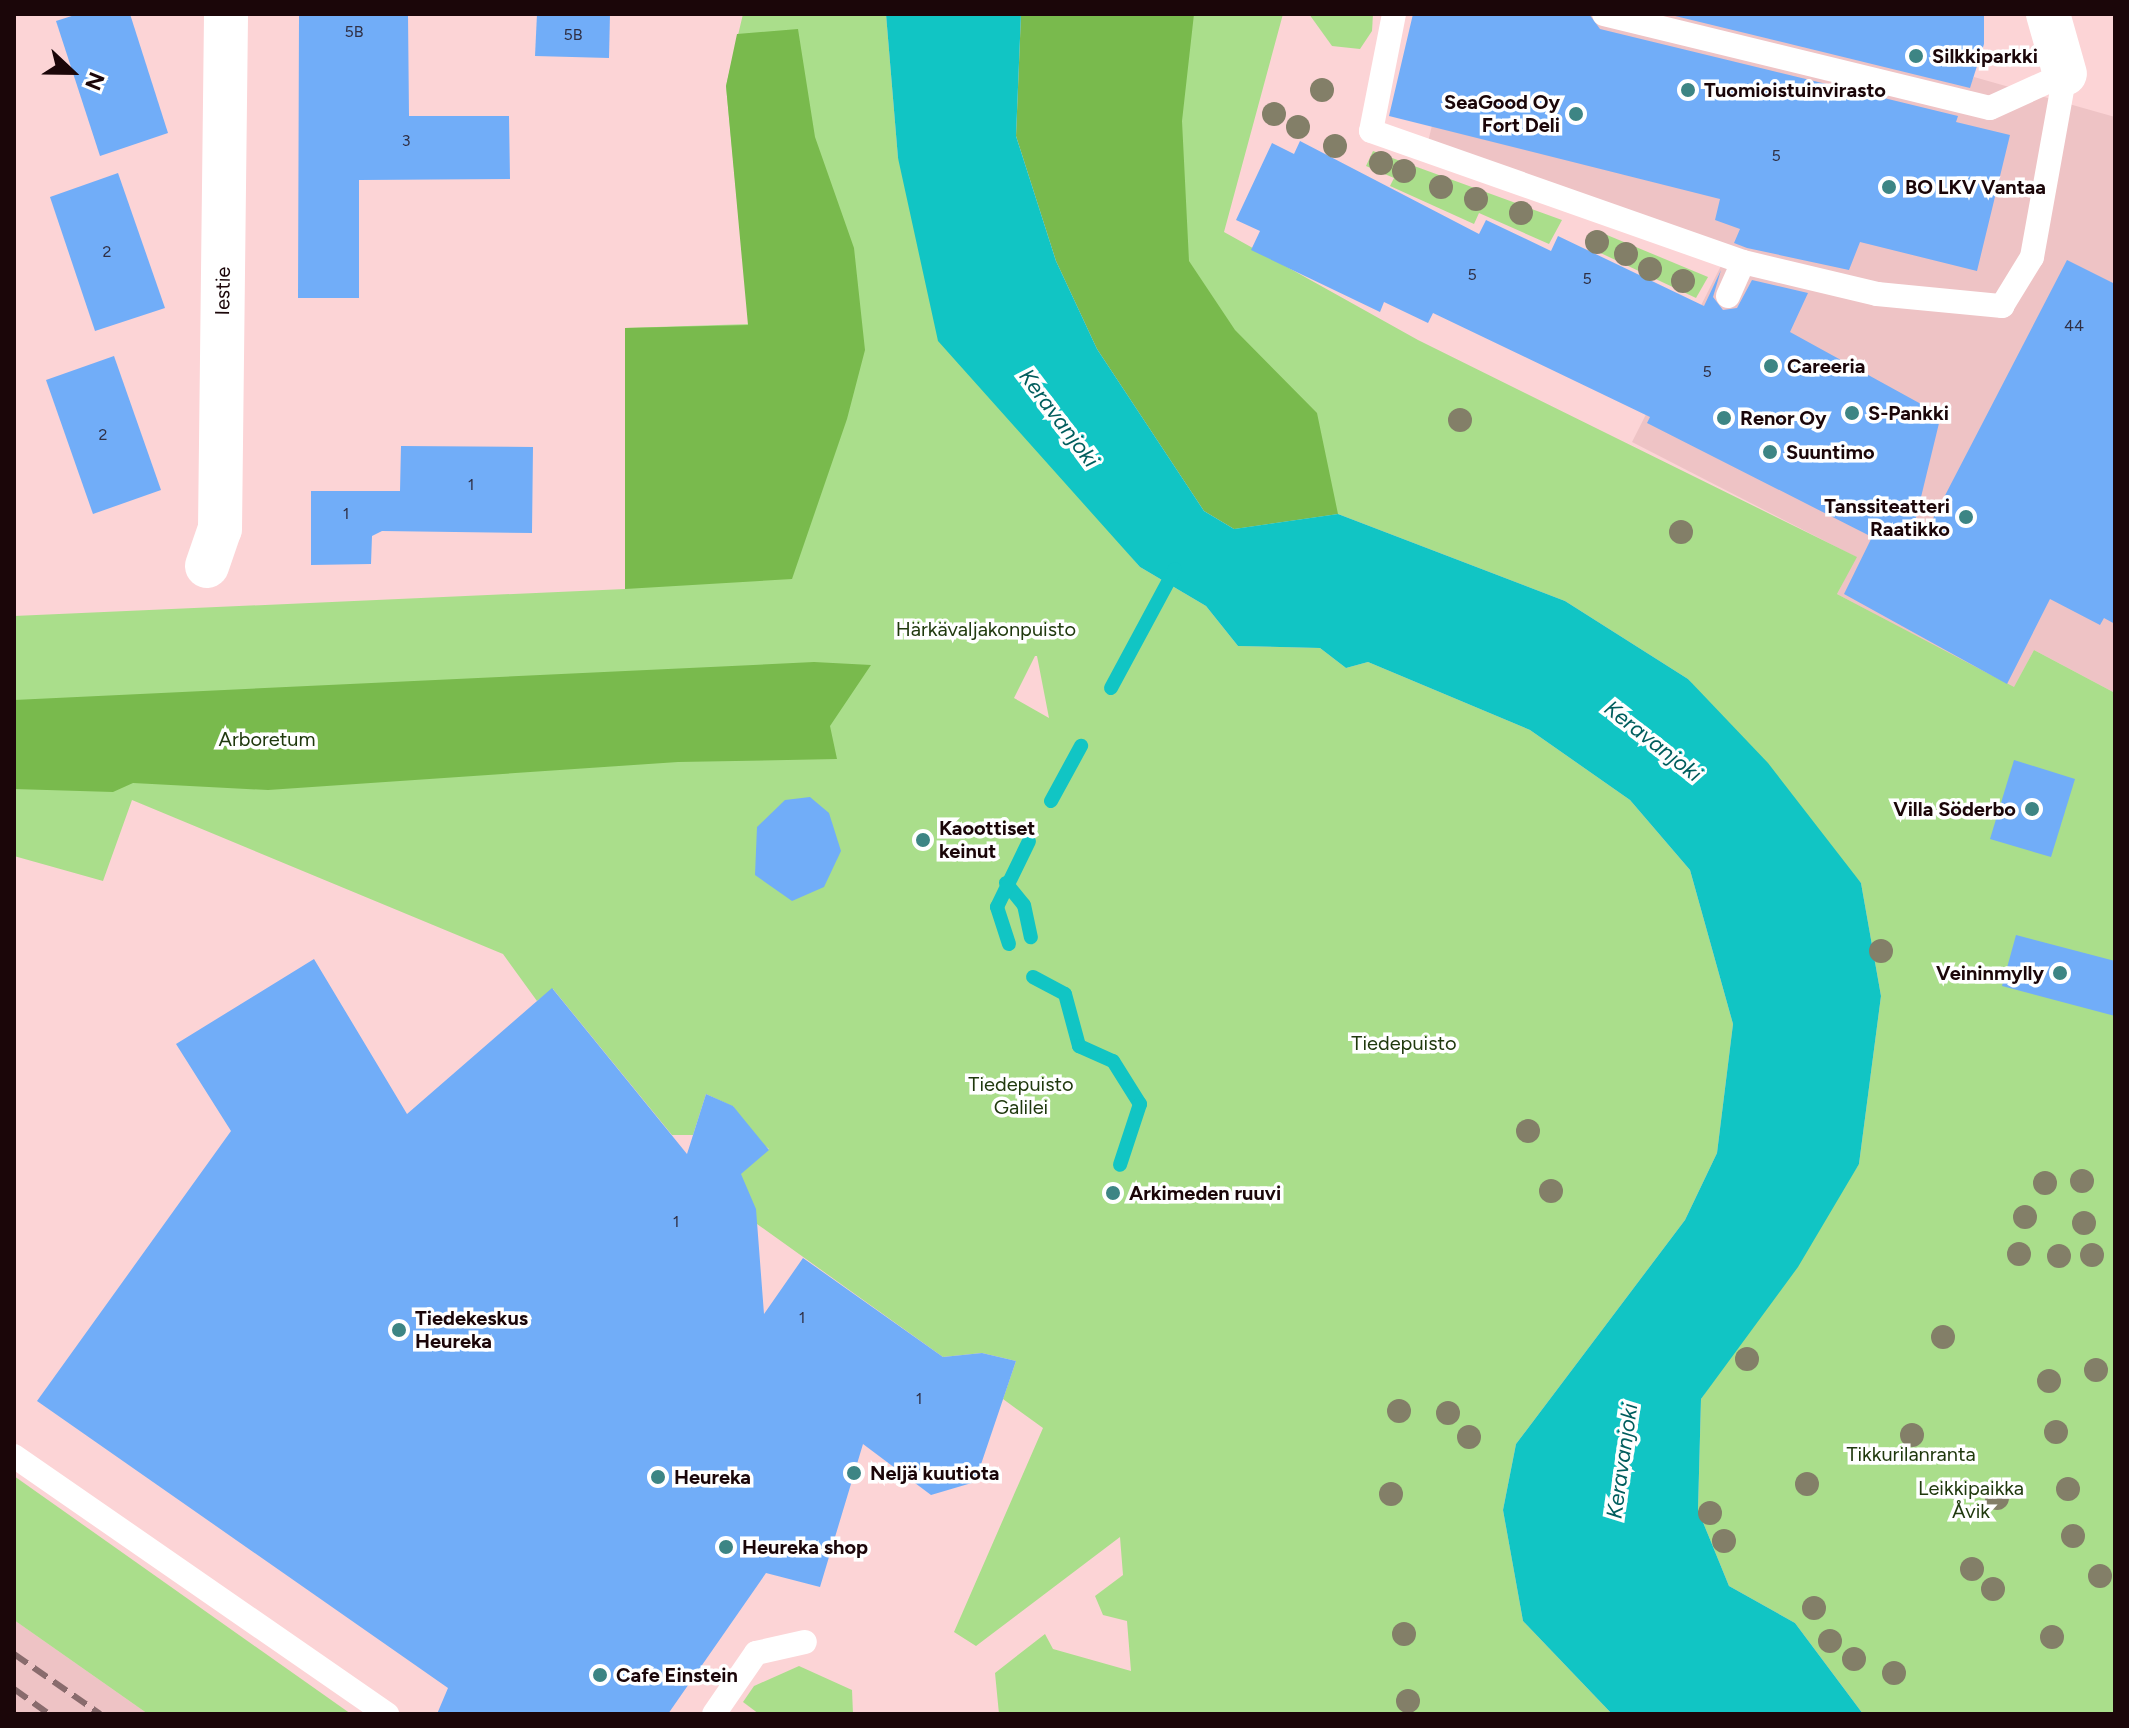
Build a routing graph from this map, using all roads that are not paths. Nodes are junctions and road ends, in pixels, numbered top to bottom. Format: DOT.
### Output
graph roads {
  1 [pos="226,14"];
  2 [pos="1394,14"];
  3 [pos="1604,14"];
  4 [pos="2048,14"];
  5 [pos="2065,74"];
  6 [pos="1743,262"];
  7 [pos="1728,296"];
  8 [pos="207,566"];
  9 [pos="14,1456"];
  10 [pos="805,1642"];
  11 [pos="387,1714"];
  12 [pos="714,1714"];
  1 -- 8 [label="street, Iestie"];
  2 -- 6 [label="lane"];
  3 -- 5 [label="lane"];
  4 -- 5 [label="street"];
  5 -- 6 [label="lane"];
  6 -- 7 [label="lane"];
  9 -- 11 [label="lane"];
  10 -- 12 [label="lane"];
}
